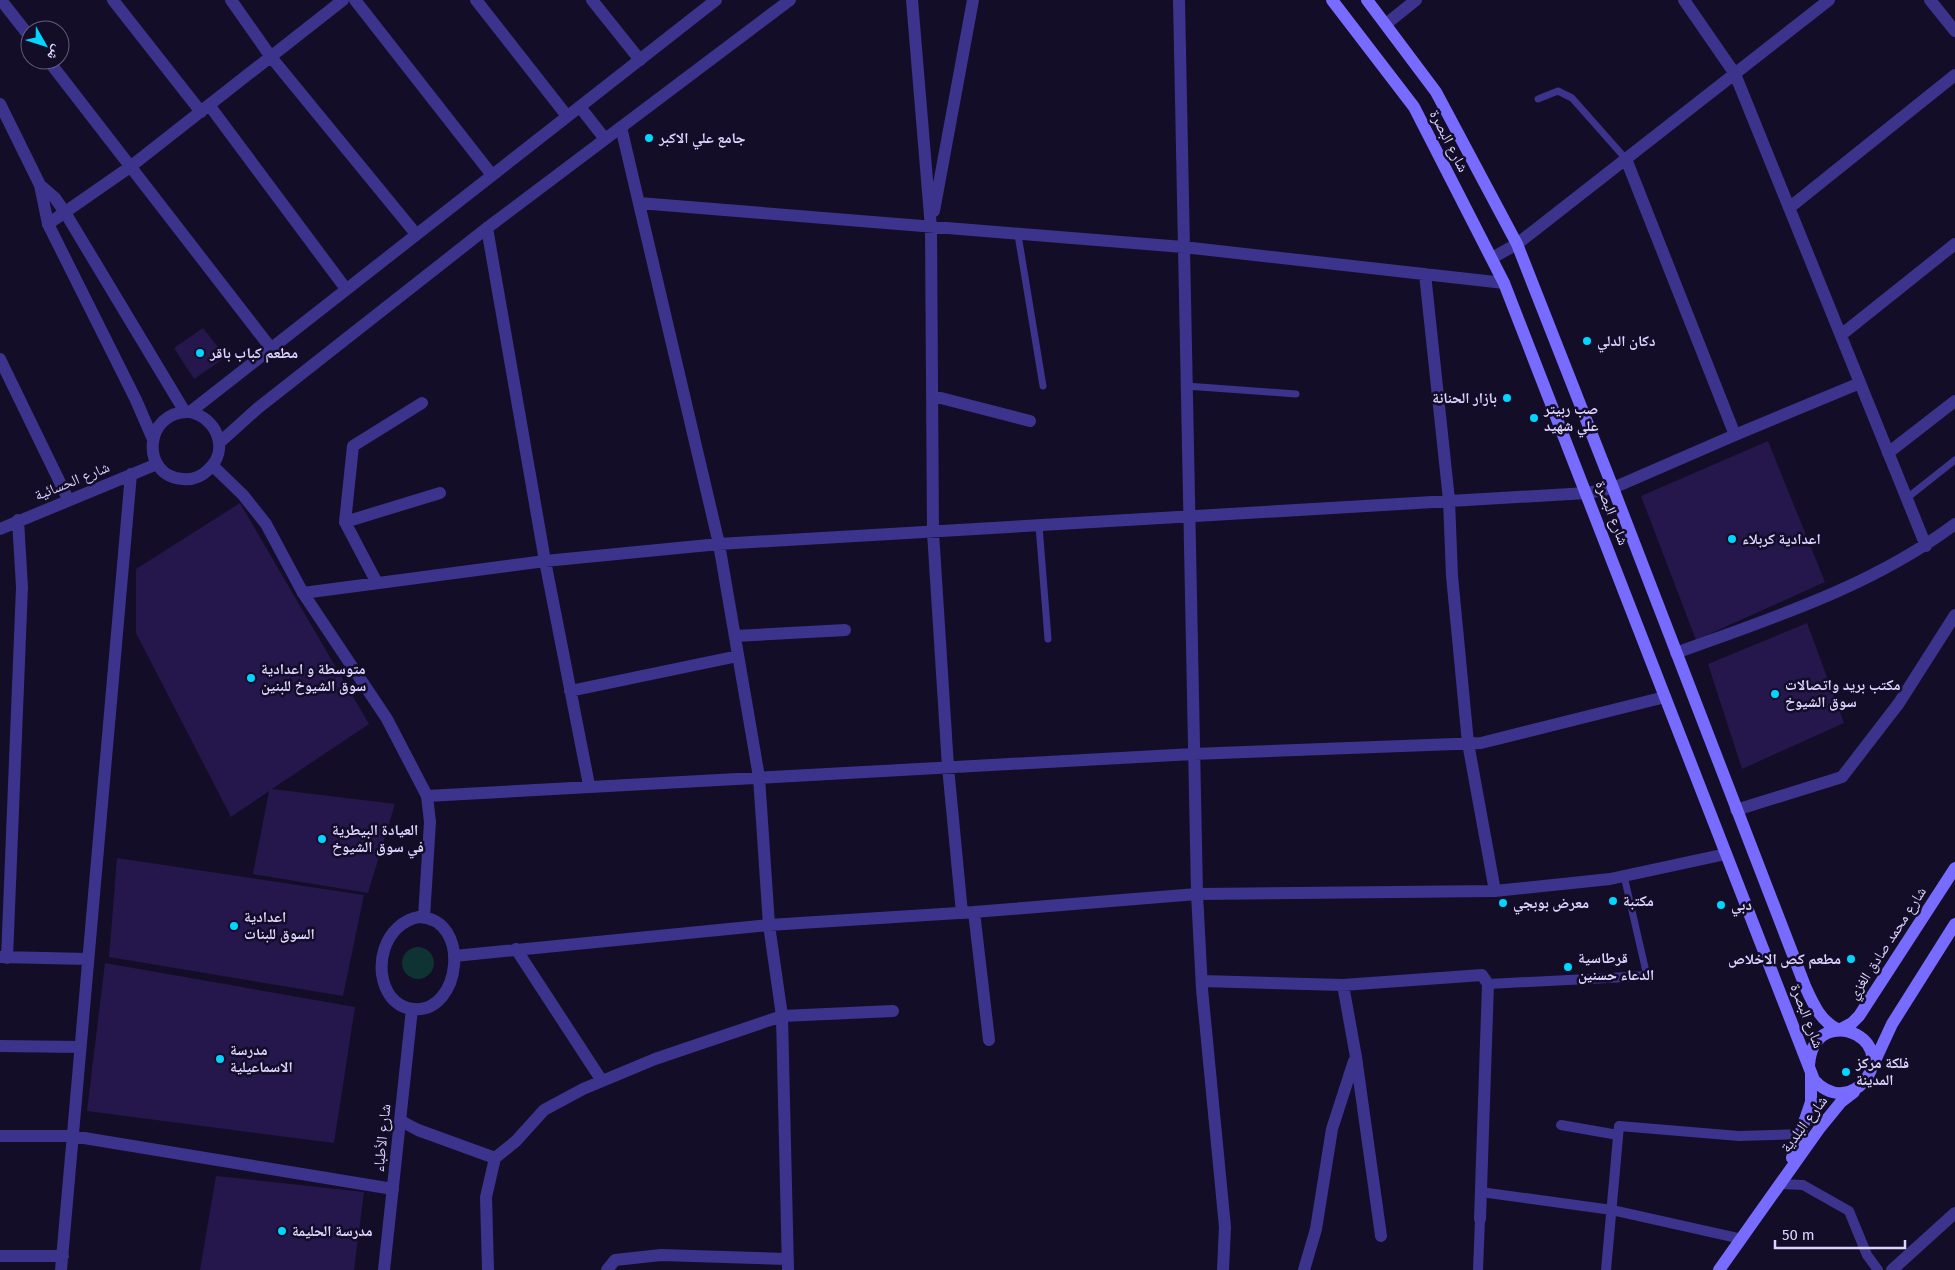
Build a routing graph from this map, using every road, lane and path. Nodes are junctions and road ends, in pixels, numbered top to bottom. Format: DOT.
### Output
graph roads {
  1 [pos="1,0"];
  2 [pos="113,0"];
  3 [pos="231,0"];
  4 [pos="343,0"];
  5 [pos="355,0"];
  6 [pos="476,0"];
  7 [pos="592,0"];
  8 [pos="716,0"];
  9 [pos="790,0"];
  10 [pos="912,0"];
  11 [pos="974,0"];
  12 [pos="1179,0"];
  13 [pos="1332,0"];
  14 [pos="1367,0"];
  15 [pos="1416,0"];
  16 [pos="1684,0"];
  17 [pos="1829,0"];
  18 [pos="1930,0"];
  19 [pos="20,24"];
  20 [pos="1386,24"];
  21 [pos="1955,31"];
  22 [pos="271,57"];
  23 [pos="640,60"];
  24 [pos="56,70"];
  25 [pos="1735,74"];
  26 [pos="1955,75"];
  27 [pos="1538,99"];
  28 [pos="0,104"];
  29 [pos="580,107"];
  30 [pos="205,109"];
  31 [pos="567,116"];
  32 [pos="621,127"];
  33 [pos="605,139"];
  34 [pos="1626,159"];
  35 [pos="130,167"];
  36 [pos="492,175"];
  37 [pos="40,185"];
  38 [pos="639,203"];
  39 [pos="1789,208"];
  40 [pos="66,214"];
  41 [pos="48,224"];
  42 [pos="487,228"];
  43 [pos="931,228"];
  44 [pos="416,234"];
  45 [pos="1018,234"];
  46 [pos="1517,244"];
  47 [pos="1955,244"];
  48 [pos="1183,247"];
  49 [pos="1492,258"];
  50 [pos="1425,274"];
  51 [pos="1504,283"];
  52 [pos="346,289"];
  53 [pos="1841,335"];
  54 [pos="270,347"];
  55 [pos="0,359"];
  56 [pos="1860,383"];
  57 [pos="1043,386"];
  58 [pos="1186,386"];
  59 [pos="1296,394"];
  60 [pos="933,396"];
  61 [pos="1955,401"];
  62 [pos="422,403"];
  63 [pos="187,412"];
  64 [pos="1030,421"];
  65 [pos="1735,435"];
  66 [pos="152,438"];
  67 [pos="219,443"];
  68 [pos="1888,453"];
  69 [pos="1955,460"];
  70 [pos="157,464"];
  71 [pos="213,466"];
  72 [pos="131,474"];
  73 [pos="1613,488"];
  74 [pos="440,493"];
  75 [pos="1587,493"];
  76 [pos="1907,498"];
  77 [pos="68,499"];
  78 [pos="1449,500"];
  79 [pos="1190,516"];
  80 [pos="18,520"];
  81 [pos="345,522"];
  82 [pos="1955,524"];
  83 [pos="1039,526"];
  84 [pos="0,529"];
  85 [pos="933,532"];
  86 [pos="719,544"];
  87 [pos="1926,546"];
  88 [pos="545,561"];
  89 [pos="377,583"];
  90 [pos="303,593"];
  91 [pos="1955,615"];
  92 [pos="845,630"];
  93 [pos="735,636"];
  94 [pos="1048,638"];
  95 [pos="1676,653"];
  96 [pos="738,656"];
  97 [pos="570,691"];
  98 [pos="1665,697"];
  99 [pos="1468,743"];
  100 [pos="1193,754"];
  101 [pos="948,767"];
  102 [pos="759,776"];
  103 [pos="589,785"];
  104 [pos="427,796"];
  105 [pos="1736,810"];
  106 [pos="1726,854"];
  107 [pos="1955,868"];
  108 [pos="1624,876"];
  109 [pos="1495,891"];
  110 [pos="1196,894"];
  111 [pos="968,913"];
  112 [pos="424,917"];
  113 [pos="1955,924"];
  114 [pos="769,925"];
  115 [pos="516,950"];
  116 [pos="454,956"];
  117 [pos="4,958"];
  118 [pos="88,959"];
  119 [pos="1647,976"];
  120 [pos="1202,981"];
  121 [pos="1488,984"];
  122 [pos="1343,985"];
  123 [pos="412,1009"];
  124 [pos="893,1011"];
  125 [pos="782,1016"];
  126 [pos="1839,1030"];
  127 [pos="989,1040"];
  128 [pos="0,1046"];
  129 [pos="80,1047"];
  130 [pos="1356,1057"];
  131 [pos="1872,1067"];
  132 [pos="1810,1069"];
  133 [pos="602,1081"];
  134 [pos="1857,1088"];
  135 [pos="400,1121"];
  136 [pos="1561,1125"];
  137 [pos="1802,1134"];
  138 [pos="1618,1135"];
  139 [pos="0,1136"];
  140 [pos="72,1136"];
  141 [pos="495,1158"];
  142 [pos="1781,1184"];
  143 [pos="393,1189"];
  144 [pos="1481,1192"];
  145 [pos="1612,1210"];
  146 [pos="1955,1213"];
  147 [pos="1480,1219"];
  148 [pos="1381,1236"];
  149 [pos="1742,1239"];
  150 [pos="0,1256"];
  151 [pos="62,1256"];
  152 [pos="787,1264"];
  153 [pos="62,1270"];
  154 [pos="384,1270"];
  155 [pos="488,1270"];
  156 [pos="607,1270"];
  157 [pos="1223,1270"];
  158 [pos="1304,1270"];
  159 [pos="1478,1270"];
  160 [pos="1606,1270"];
  161 [pos="1719,1270"];
  162 [pos="1878,1270"];
  163 [pos="1892,1270"];
  1 -- 19 [label="street"];
  2 -- 30 [label="street"];
  3 -- 22 [label="street"];
  4 -- 22 [label="street"];
  5 -- 36 [label="street"];
  6 -- 31 [label="street"];
  7 -- 23 [label="street"];
  8 -- 23 [label="street"];
  9 -- 32 [label="street"];
  10 -- 43 [label="street"];
  11 -- 43 [label="street"];
  12 -- 48 [label="street"];
  13 -- 49 [label="main road, شارع البصرة"];
  14 -- 20 [label="main road, شارع البصرة"];
  15 -- 20 [label="street"];
  16 -- 25 [label="street"];
  17 -- 25 [label="street"];
  18 -- 21 [label="street"];
  20 -- 46 [label="main road, شارع البصرة"];
  22 -- 30 [label="street"];
  22 -- 44 [label="street"];
  23 -- 29 [label="street"];
  24 -- 35 [label="street"];
  25 -- 34 [label="street"];
  25 -- 39 [label="street"];
  26 -- 39 [label="street"];
  27 -- 34 [label="lane"];
  28 -- 37 [label="street"];
  29 -- 31 [label="street"];
  29 -- 33 [label="street"];
  30 -- 35 [label="street"];
  30 -- 52 [label="street"];
  31 -- 36 [label="street"];
  32 -- 33 [label="street"];
  32 -- 38 [label="street"];
  33 -- 42 [label="street"];
  34 -- 46 [label="street"];
  34 -- 65 [label="street"];
  35 -- 40 [label="street"];
  35 -- 54 [label="street"];
  36 -- 44 [label="street"];
  37 -- 40 [label="street"];
  37 -- 41 [label="street"];
  38 -- 43 [label="street"];
  38 -- 86 [label="street"];
  39 -- 53 [label="street"];
  40 -- 41 [label="street"];
  40 -- 63 [label="street"];
  41 -- 66 [label="street"];
  42 -- 67 [label="street"];
  42 -- 88 [label="street"];
  43 -- 45 [label="street"];
  43 -- 60 [label="street"];
  44 -- 52 [label="street"];
  45 -- 48 [label="street"];
  45 -- 57 [label="lane"];
  46 -- 49 [label="street"];
  46 -- 73 [label="main road, شارع البصرة"];
  47 -- 53 [label="street"];
  48 -- 50 [label="street"];
  48 -- 58 [label="street"];
  49 -- 51 [label="main road, شارع البصرة"];
  50 -- 51 [label="street"];
  50 -- 78 [label="street"];
  51 -- 75 [label="main road, شارع البصرة"];
  52 -- 54 [label="street"];
  53 -- 56 [label="street"];
  54 -- 63 [label="street"];
  55 -- 77 [label="street"];
  56 -- 65 [label="street"];
  56 -- 68 [label="street"];
  58 -- 59 [label="lane"];
  58 -- 79 [label="street"];
  60 -- 64 [label="street"];
  60 -- 85 [label="street"];
  61 -- 68 [label="street"];
  62 -- 81 [label="street"];
  63 -- 66 [label="street"];
  63 -- 67 [label="street"];
  65 -- 73 [label="street"];
  66 -- 70 [label="street"];
  67 -- 71 [label="street"];
  68 -- 76 [label="street"];
  69 -- 76 [label="lane"];
  70 -- 71 [label="street"];
  70 -- 72 [label="street, شارع الحسائية"];
  71 -- 90 [label="street"];
  72 -- 77 [label="street, شارع الحسائية"];
  72 -- 118 [label="street"];
  73 -- 75 [label="street"];
  73 -- 95 [label="main road, شارع البصرة"];
  74 -- 81 [label="street"];
  75 -- 78 [label="street"];
  75 -- 98 [label="main road, شارع البصرة"];
  76 -- 87 [label="street"];
  77 -- 80 [label="street, شارع الحسائية"];
  78 -- 79 [label="street"];
  78 -- 99 [label="street"];
  79 -- 83 [label="street"];
  79 -- 100 [label="street"];
  80 -- 84 [label="street, شارع الحسائية"];
  80 -- 117 [label="street"];
  81 -- 89 [label="street"];
  82 -- 87 [label="street"];
  83 -- 85 [label="street"];
  83 -- 94 [label="lane"];
  85 -- 86 [label="street"];
  85 -- 101 [label="street"];
  86 -- 88 [label="street"];
  86 -- 93 [label="street"];
  87 -- 95 [label="street"];
  88 -- 89 [label="street"];
  88 -- 97 [label="street"];
  89 -- 90 [label="street"];
  90 -- 104 [label="street"];
  91 -- 105 [label="street"];
  92 -- 93 [label="street"];
  93 -- 96 [label="street"];
  95 -- 105 [label="main road, شارع البصرة"];
  96 -- 97 [label="street"];
  96 -- 102 [label="street"];
  97 -- 103 [label="street"];
  98 -- 99 [label="street"];
  98 -- 106 [label="main road, شارع البصرة"];
  99 -- 100 [label="street"];
  99 -- 109 [label="street"];
  100 -- 101 [label="street"];
  100 -- 110 [label="street"];
  101 -- 102 [label="street"];
  101 -- 111 [label="street"];
  102 -- 103 [label="street"];
  102 -- 114 [label="street"];
  103 -- 104 [label="street"];
  104 -- 112 [label="street"];
  105 -- 126 [label="main road, شارع البصرة"];
  106 -- 108 [label="street"];
  106 -- 132 [label="main road, شارع البصرة"];
  107 -- 126 [label="main road, شارع محمد صادق الغزي"];
  108 -- 109 [label="street"];
  108 -- 119 [label="lane"];
  109 -- 110 [label="street"];
  110 -- 111 [label="street"];
  110 -- 120 [label="street"];
  111 -- 114 [label="street"];
  111 -- 127 [label="street"];
  112 -- 116 [label="street"];
  112 -- 123 [label="street"];
  113 -- 131 [label="main road"];
  114 -- 115 [label="street"];
  114 -- 125 [label="street"];
  115 -- 116 [label="street"];
  115 -- 133 [label="street"];
  116 -- 123 [label="street"];
  117 -- 118 [label="street"];
  118 -- 129 [label="street"];
  119 -- 121 [label="street"];
  120 -- 122 [label="street"];
  120 -- 157 [label="street"];
  121 -- 122 [label="street"];
  121 -- 144 [label="street"];
  122 -- 130 [label="street"];
  123 -- 135 [label="street, شارع الأطباء"];
  124 -- 125 [label="street"];
  125 -- 133 [label="street"];
  125 -- 152 [label="street"];
  126 -- 131 [label="main road"];
  126 -- 132 [label="main road"];
  128 -- 129 [label="street"];
  129 -- 140 [label="street"];
  130 -- 148 [label="street"];
  130 -- 158 [label="street"];
  131 -- 134 [label="main road"];
  132 -- 134 [label="main road"];
  132 -- 137 [label="main road, شارع البلدية"];
  133 -- 141 [label="street"];
  134 -- 142 [label="main road, شارع البلدية"];
  135 -- 141 [label="street"];
  135 -- 143 [label="street, شارع الأطباء"];
  136 -- 138 [label="street"];
  137 -- 138 [label="street"];
  137 -- 142 [label="main road, شارع البلدية"];
  138 -- 145 [label="street"];
  139 -- 140 [label="street"];
  140 -- 143 [label="street"];
  140 -- 151 [label="street"];
  141 -- 155 [label="street"];
  142 -- 149 [label="main road, شارع البلدية"];
  142 -- 162 [label="street"];
  143 -- 154 [label="street, شارع الأطباء"];
  144 -- 145 [label="street"];
  144 -- 147 [label="street"];
  145 -- 149 [label="street"];
  145 -- 160 [label="street"];
  146 -- 163 [label="street"];
  147 -- 159 [label="street"];
  149 -- 161 [label="main road, شارع البلدية"];
  150 -- 151 [label="street"];
  151 -- 153 [label="street"];
  152 -- 156 [label="street"];
}
